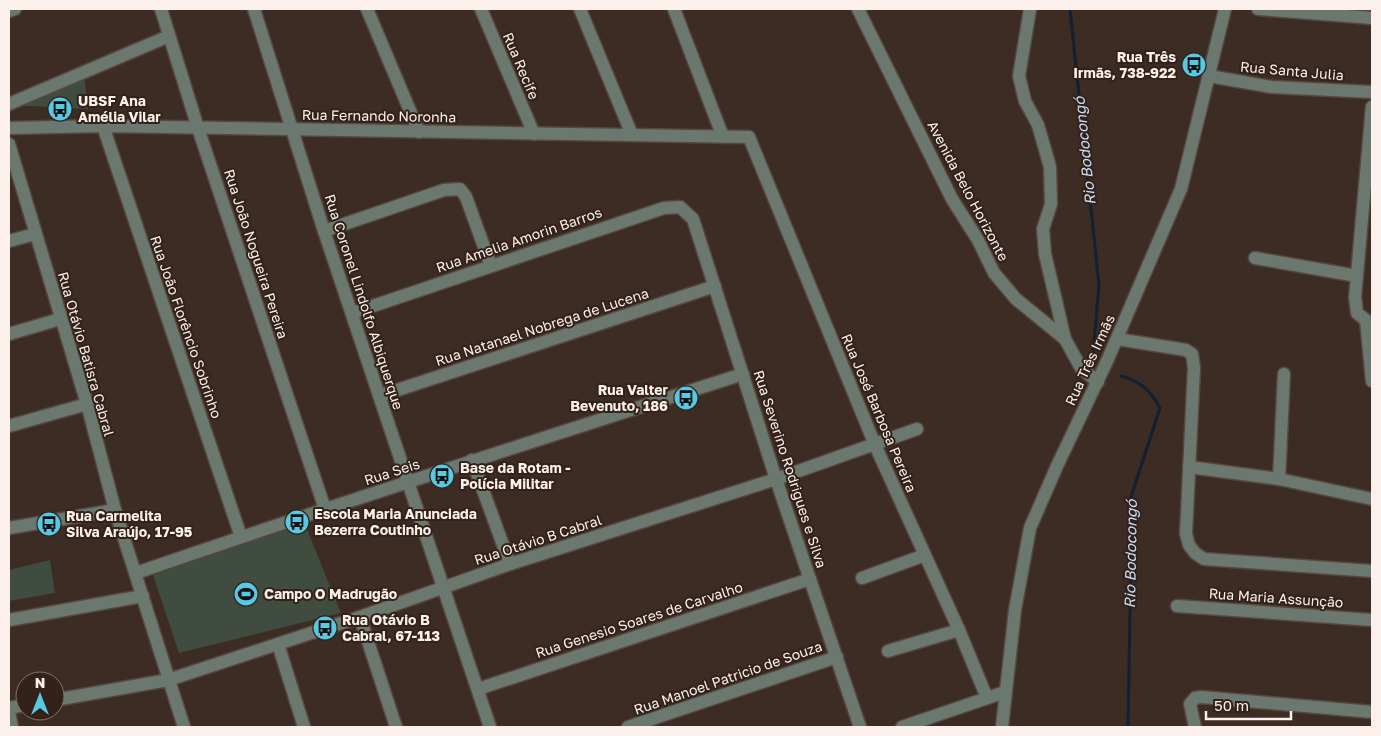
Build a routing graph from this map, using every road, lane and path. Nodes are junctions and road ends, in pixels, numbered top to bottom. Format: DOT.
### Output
graph roads {
  1 [pos="15,9"];
  2 [pos="161,9"];
  3 [pos="254,9"];
  4 [pos="366,9"];
  5 [pos="481,9"];
  6 [pos="580,9"];
  7 [pos="674,9"];
  8 [pos="858,9"];
  9 [pos="1030,9"];
  10 [pos="1225,9"];
  11 [pos="1258,9"];
  12 [pos="9,11"];
  13 [pos="1372,18"];
  14 [pos="169,36"];
  15 [pos="1209,76"];
  16 [pos="1372,92"];
  17 [pos="9,104"];
  18 [pos="1372,106"];
  19 [pos="103,126"];
  20 [pos="9,128"];
  21 [pos="198,128"];
  22 [pos="293,130"];
  23 [pos="419,132"];
  24 [pos="534,134"];
  25 [pos="632,135"];
  26 [pos="723,137"];
  27 [pos="749,137"];
  28 [pos="9,150"];
  29 [pos="693,219"];
  30 [pos="324,232"];
  31 [pos="35,234"];
  32 [pos="9,241"];
  33 [pos="1255,258"];
  34 [pos="491,266"];
  35 [pos="1357,276"];
  36 [pos="715,286"];
  37 [pos="352,313"];
  38 [pos="60,320"];
  39 [pos="1369,321"];
  40 [pos="9,334"];
  41 [pos="1117,338"];
  42 [pos="1065,339"];
  43 [pos="743,374"];
  44 [pos="1284,374"];
  45 [pos="1099,380"];
  46 [pos="1372,381"];
  47 [pos="379,396"];
  48 [pos="87,404"];
  49 [pos="9,426"];
  50 [pos="916,429"];
  51 [pos="874,445"];
  52 [pos="472,460"];
  53 [pos="1189,467"];
  54 [pos="776,479"];
  55 [pos="1279,479"];
  56 [pos="410,483"];
  57 [pos="1372,499"];
  58 [pos="325,509"];
  59 [pos="115,510"];
  60 [pos="9,528"];
  61 [pos="241,537"];
  62 [pos="925,555"];
  63 [pos="510,564"];
  64 [pos="1372,571"];
  65 [pos="136,573"];
  66 [pos="862,578"];
  67 [pos="810,579"];
  68 [pos="444,587"];
  69 [pos="143,596"];
  70 [pos="1177,606"];
  71 [pos="360,617"];
  72 [pos="9,620"];
  73 [pos="1372,620"];
  74 [pos="959,630"];
  75 [pos="278,644"];
  76 [pos="888,651"];
  77 [pos="836,657"];
  78 [pos="168,680"];
  79 [pos="478,689"];
  80 [pos="1005,692"];
  81 [pos="65,698"];
  82 [pos="987,698"];
  83 [pos="9,710"];
  84 [pos="1372,712"];
  85 [pos="12,727"];
  86 [pos="184,727"];
  87 [pos="304,727"];
  88 [pos="396,727"];
  89 [pos="490,727"];
  90 [pos="628,727"];
  91 [pos="860,727"];
  92 [pos="902,727"];
  93 [pos="1002,727"];
  94 [pos="1195,727"];
  1 -- 12 [label="street"];
  2 -- 14 [label="street, Rua João Nogueira Pereira"];
  3 -- 22 [label="street, Rua Coronel Lindolfo Albiquerque"];
  4 -- 23 [label="street"];
  5 -- 24 [label="street, Rua Recife"];
  6 -- 25 [label="street"];
  7 -- 26 [label="street"];
  8 -- 42 [label="street, Avenida Belo Horizonte"];
  9 -- 42 [label="street"];
  10 -- 15 [label="street, Rua Três Irmãs"];
  11 -- 13 [label="street"];
  14 -- 17 [label="street"];
  14 -- 21 [label="street, Rua João Nogueira Pereira"];
  15 -- 16 [label="street, Rua Santa Julia"];
  15 -- 41 [label="street, Rua Três Irmãs"];
  18 -- 35 [label="street"];
  19 -- 20 [label="street, Rua Fernando Noronha"];
  19 -- 21 [label="street, Rua Fernando Noronha"];
  19 -- 61 [label="street, Rua João Florêncio Sobrinho"];
  21 -- 22 [label="street, Rua Fernando Noronha"];
  21 -- 58 [label="street, Rua João Nogueira Pereira"];
  22 -- 23 [label="street, Rua Fernando Noronha"];
  22 -- 30 [label="street, Rua Coronel Lindolfo Albiquerque"];
  23 -- 24 [label="street, Rua Fernando Noronha"];
  24 -- 25 [label="street, Rua Fernando Noronha"];
  25 -- 26 [label="street, Rua Fernando Noronha"];
  26 -- 27 [label="street, Rua Fernando Noronha"];
  27 -- 51 [label="street, Rua José Barbosa Pereira"];
  28 -- 31 [label="street, Rua Otávio Batisra Cabral"];
  29 -- 34 [label="street, Rua Amelia Amorin Barros"];
  29 -- 36 [label="street, Rua Severino Rodrigues e Silva"];
  30 -- 34 [label="street"];
  30 -- 37 [label="street, Rua Coronel Lindolfo Albiquerque"];
  31 -- 32 [label="street"];
  31 -- 38 [label="street, Rua Otávio Batisra Cabral"];
  33 -- 35 [label="street"];
  34 -- 37 [label="street, Rua Amelia Amorin Barros"];
  35 -- 39 [label="street"];
  36 -- 43 [label="street, Rua Severino Rodrigues e Silva"];
  36 -- 47 [label="street, Rua Natanael Nobrega de Lucena"];
  37 -- 47 [label="street, Rua Coronel Lindolfo Albiquerque"];
  38 -- 40 [label="street"];
  38 -- 48 [label="street, Rua Otávio Batisra Cabral"];
  39 -- 46 [label="street"];
  41 -- 45 [label="street, Rua Três Irmãs"];
  41 -- 53 [label="street"];
  42 -- 45 [label="street"];
  43 -- 52 [label="street, Rua Seis"];
  43 -- 54 [label="street, Rua Severino Rodrigues e Silva"];
  44 -- 55 [label="street"];
  45 -- 80 [label="street, Rua Três Irmãs"];
  47 -- 56 [label="street, Rua Coronel Lindolfo Albiquerque"];
  48 -- 49 [label="street"];
  48 -- 59 [label="street, Rua Otávio Batisra Cabral"];
  50 -- 51 [label="street, Rua Otávio B Cabral"];
  51 -- 54 [label="street, Rua Otávio B Cabral"];
  51 -- 62 [label="street, Rua José Barbosa Pereira"];
  52 -- 56 [label="street, Rua Seis"];
  52 -- 63 [label="street"];
  53 -- 55 [label="street"];
  53 -- 64 [label="street"];
  54 -- 63 [label="street, Rua Otávio B Cabral"];
  54 -- 67 [label="street, Rua Severino Rodrigues e Silva"];
  55 -- 57 [label="street"];
  56 -- 58 [label="street, Rua Seis"];
  56 -- 68 [label="street, Rua Coronel Lindolfo Albiquerque"];
  58 -- 61 [label="street, Rua Seis"];
  59 -- 60 [label="street"];
  59 -- 65 [label="street, Rua Otávio Batisra Cabral"];
  61 -- 65 [label="street, Rua Seis"];
  62 -- 66 [label="street"];
  62 -- 74 [label="street, Rua José Barbosa Pereira"];
  63 -- 68 [label="street, Rua Otávio B Cabral"];
  65 -- 69 [label="street, Rua Otávio Batisra Cabral"];
  67 -- 77 [label="street, Rua Severino Rodrigues e Silva"];
  67 -- 79 [label="street, Rua Genesio Soares de Carvalho"];
  68 -- 71 [label="street, Rua Otávio B Cabral"];
  68 -- 79 [label="street, Rua Coronel Lindolfo Albiquerque"];
  69 -- 72 [label="street"];
  69 -- 78 [label="street, Rua Otávio Batisra Cabral"];
  70 -- 73 [label="street, Rua Maria Assunção"];
  71 -- 75 [label="street, Rua Otávio B Cabral"];
  71 -- 88 [label="street"];
  74 -- 76 [label="street"];
  74 -- 82 [label="street, Rua José Barbosa Pereira"];
  75 -- 78 [label="street, Rua Otávio B Cabral"];
  75 -- 87 [label="street"];
  77 -- 90 [label="street, Rua Manoel Patricio de Souza"];
  77 -- 91 [label="street, Rua Severino Rodrigues e Silva"];
  78 -- 81 [label="street, Rua Otávio B Cabral"];
  78 -- 86 [label="street, Rua Otávio Batisra Cabral"];
  79 -- 89 [label="street, Rua Coronel Lindolfo Albiquerque"];
  80 -- 82 [label="street"];
  80 -- 93 [label="street, Rua Três Irmãs"];
  82 -- 92 [label="street"];
  83 -- 85 [label="street"];
  84 -- 94 [label="street"];
}
